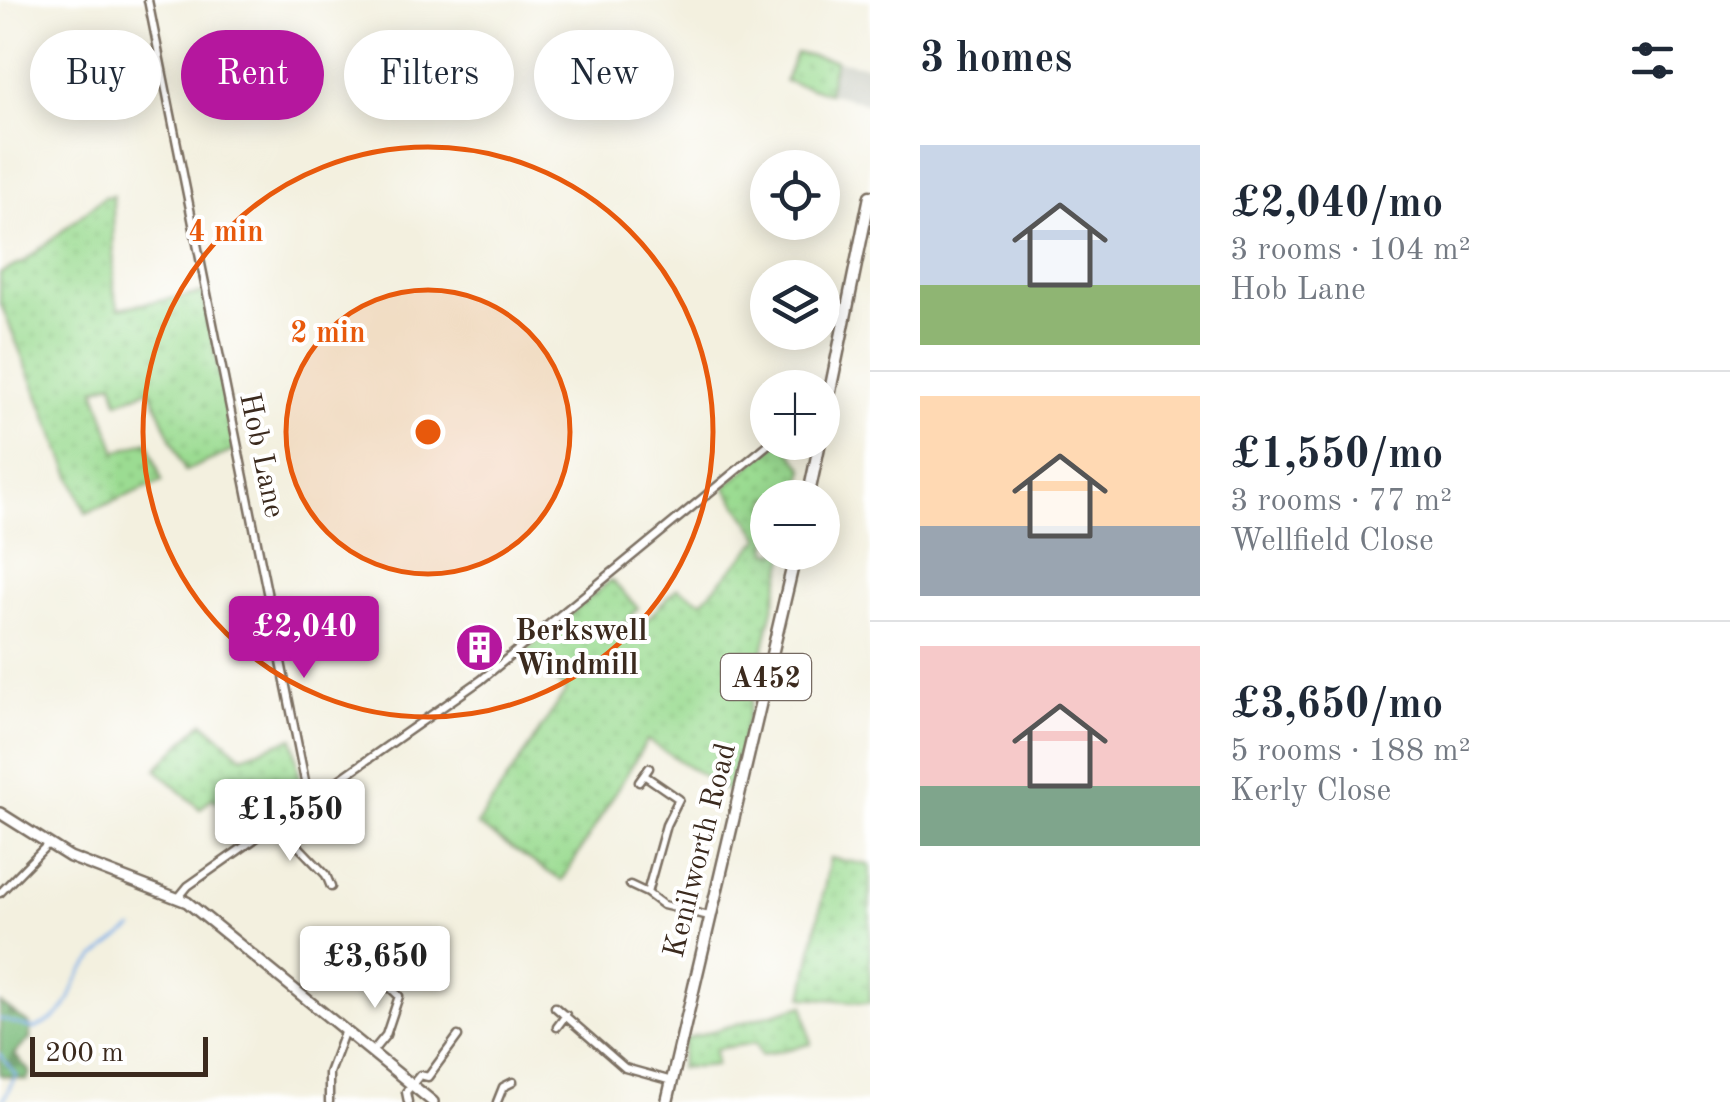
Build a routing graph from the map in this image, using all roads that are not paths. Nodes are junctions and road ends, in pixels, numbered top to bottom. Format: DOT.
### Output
graph roads {
  1 [pos="148,0"];
  2 [pos="870,196"];
  3 [pos="832,370"];
  4 [pos="750,459"];
  5 [pos="792,570"];
  6 [pos="644,775"];
  7 [pos="310,801"];
  8 [pos="0,813"];
  9 [pos="277,824"];
  10 [pos="47,845"];
  11 [pos="630,885"];
  12 [pos="331,887"];
  13 [pos="0,892"];
  14 [pos="647,894"];
  15 [pos="179,897"];
  16 [pos="709,916"];
  17 [pos="372,971"];
  18 [pos="380,977"];
  19 [pos="374,985"];
  20 [pos="556,1007"];
  21 [pos="566,1015"];
  22 [pos="557,1027"];
  23 [pos="345,1030"];
  24 [pos="458,1036"];
  25 [pos="450,1045"];
  26 [pos="458,1051"];
  27 [pos="372,1052"];
  28 [pos="672,1081"];
  29 [pos="512,1082"];
  30 [pos="412,1085"];
  31 [pos="329,1102"];
  32 [pos="408,1102"];
  33 [pos="433,1102"];
  34 [pos="497,1102"];
  35 [pos="667,1102"];
  1 -- 7 [label="street, Hob Lane"];
  2 -- 3 [label="highway"];
  4 -- 7 [label="street"];
  5 -- 16 [label="highway, Kenilworth Road / A452"];
  6 -- 14 [label="street"];
  7 -- 9 [label="street"];
  8 -- 10 [label="main road"];
  9 -- 12 [label="street"];
  9 -- 15 [label="street"];
  10 -- 13 [label="street"];
  10 -- 15 [label="main road"];
  11 -- 14 [label="street"];
  14 -- 16 [label="street"];
  15 -- 23 [label="main road"];
  16 -- 28 [label="highway, Kenilworth Road / A452"];
  17 -- 18 [label="street"];
  18 -- 19 [label="street"];
  18 -- 27 [label="street"];
  20 -- 21 [label="street"];
  21 -- 22 [label="street"];
  21 -- 28 [label="street"];
  23 -- 27 [label="main road"];
  23 -- 31 [label="street"];
  24 -- 25 [label="street"];
  25 -- 26 [label="street"];
  25 -- 30 [label="street"];
  27 -- 30 [label="main road"];
  28 -- 35 [label="highway, Kenilworth Road / A452"];
  29 -- 34 [label="street"];
  30 -- 32 [label="street"];
  30 -- 33 [label="main road"];
}
